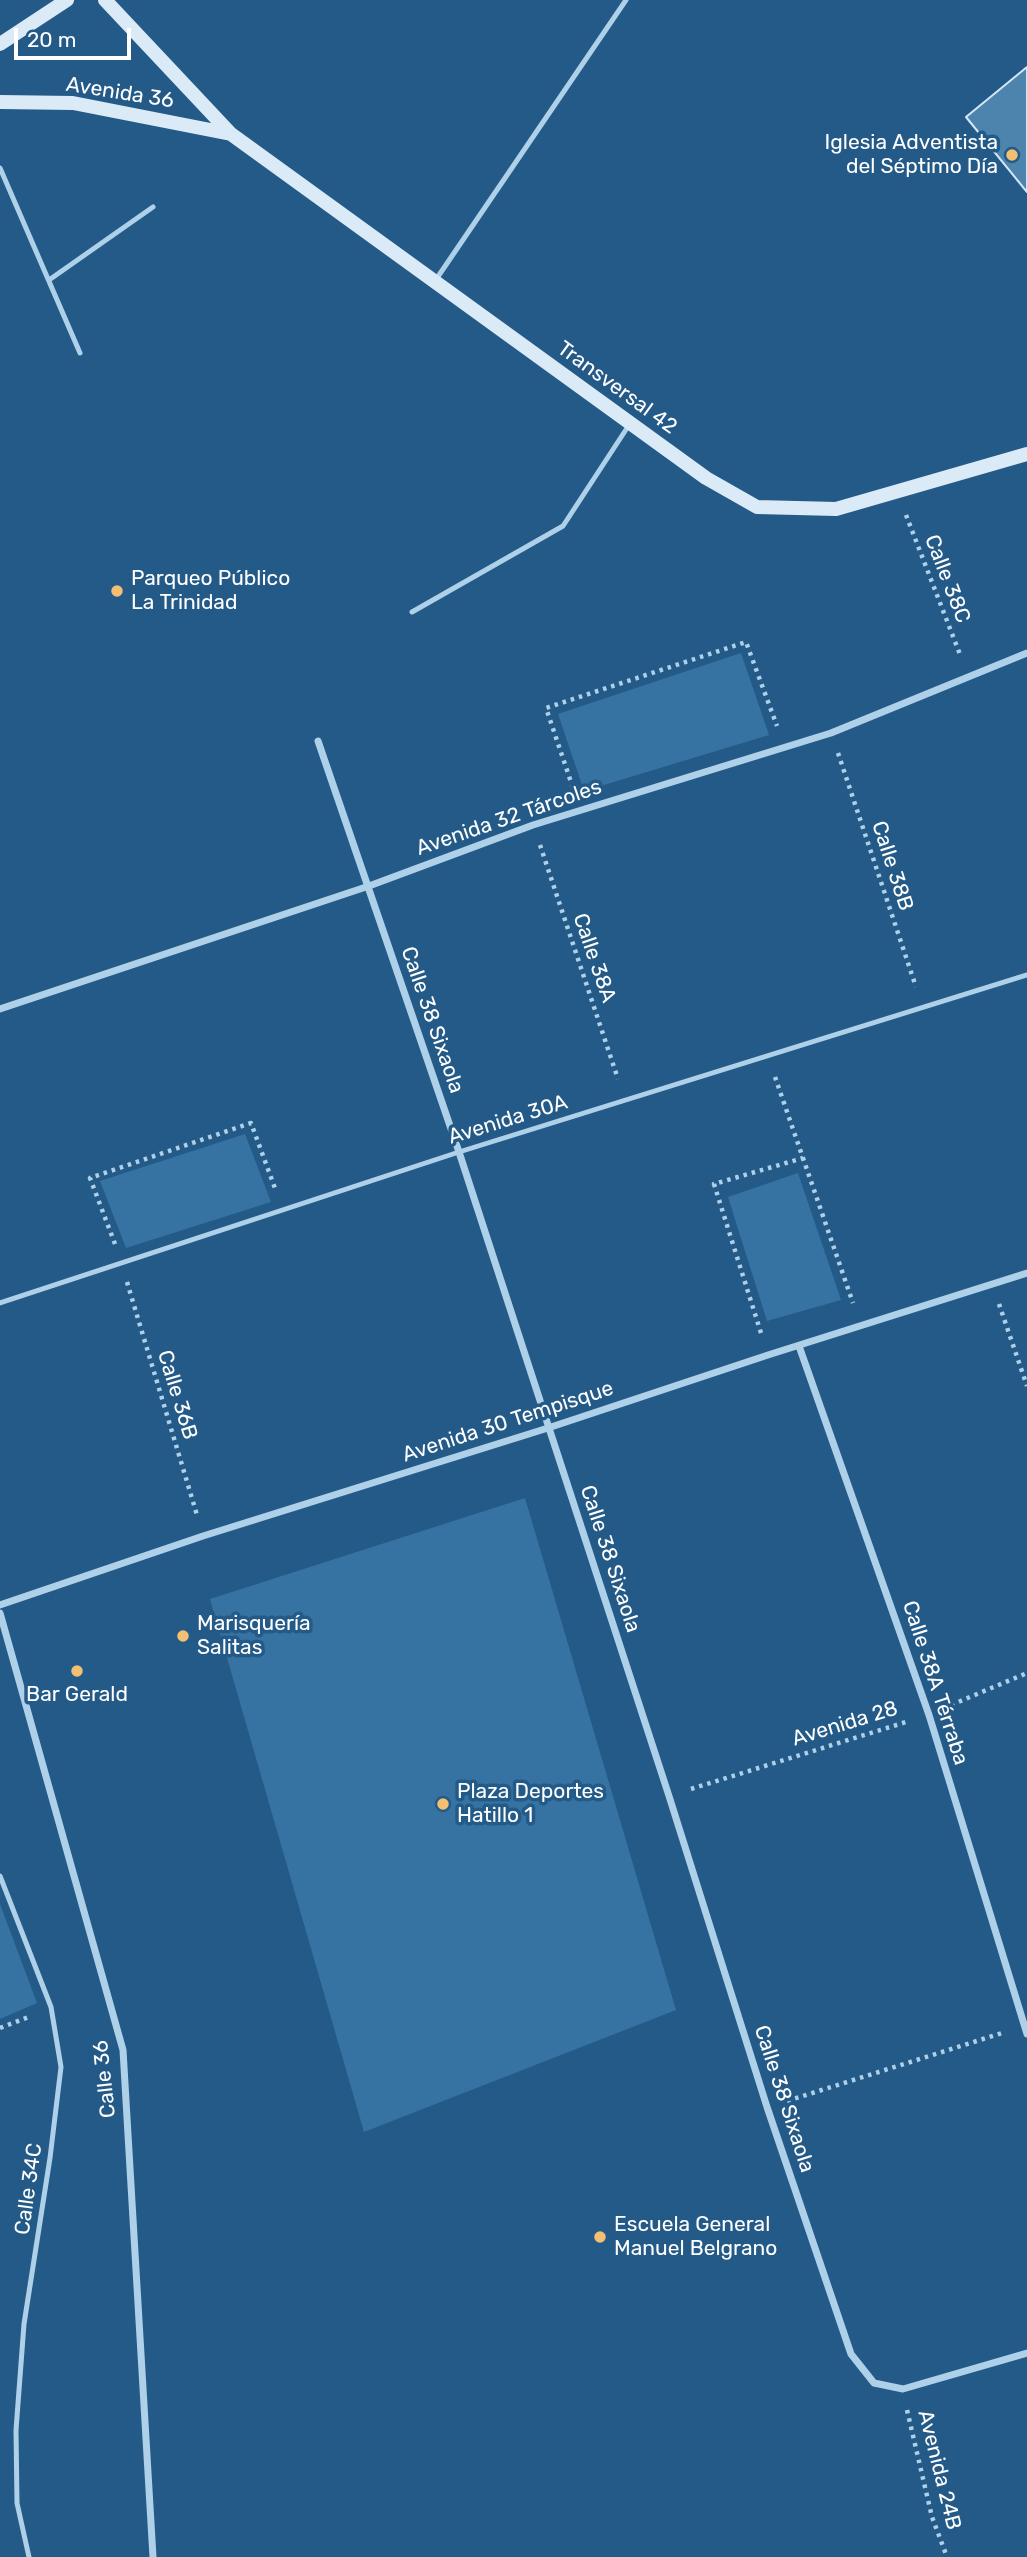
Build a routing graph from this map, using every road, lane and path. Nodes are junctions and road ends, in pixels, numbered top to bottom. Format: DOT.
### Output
graph roads {
  1 [pos="67,0"];
  2 [pos="105,0"];
  3 [pos="626,0"];
  4 [pos="0,44"];
  5 [pos="0,102"];
  6 [pos="231,134"];
  7 [pos="0,168"];
  8 [pos="153,207"];
  9 [pos="49,280"];
  10 [pos="435,281"];
  11 [pos="80,353"];
  12 [pos="630,423"];
  13 [pos="1027,454"];
  14 [pos="897,492"];
  15 [pos="412,612"];
  16 [pos="1027,653"];
  17 [pos="969,677"];
  18 [pos="831,733"];
  19 [pos="318,741"];
  20 [pos="784,747"];
  21 [pos="580,810"];
  22 [pos="533,825"];
  23 [pos="369,886"];
  24 [pos="1027,975"];
  25 [pos="922,1008"];
  26 [pos="0,1009"];
  27 [pos="768,1056"];
  28 [pos="625,1100"];
  29 [pos="458,1152"];
  30 [pos="803,1158"];
  31 [pos="282,1210"];
  32 [pos="122,1263"];
  33 [pos="1027,1273"];
  34 [pos="992,1286"];
  35 [pos="0,1303"];
  36 [pos="861,1327"];
  37 [pos="799,1346"];
  38 [pos="768,1355"];
  39 [pos="1027,1386"];
  40 [pos="548,1429"];
  41 [pos="203,1536"];
  42 [pos="0,1605"];
  43 [pos="0,1613"];
  44 [pos="1027,1673"];
  45 [pos="929,1715"];
  46 [pos="669,1796"];
  47 [pos="0,1876"];
  48 [pos="51,2007"];
  49 [pos="0,2028"];
  50 [pos="1025,2030"];
  51 [pos="767,2107"];
  52 [pos="1027,2353"];
  53 [pos="903,2389"];
  54 [pos="29,2557"];
  55 [pos="153,2557"];
  56 [pos="947,2557"];
  1 -- 4 [label="street"];
  2 -- 6 [label="street"];
  3 -- 10 [label="lane"];
  5 -- 6 [label="street, Avenida 36"];
  6 -- 10 [label="street, Transversal 42"];
  7 -- 9 [label="lane"];
  8 -- 9 [label="lane"];
  9 -- 11 [label="lane"];
  10 -- 12 [label="street, Transversal 42"];
  12 -- 14 [label="street, Transversal 42"];
  12 -- 15 [label="lane"];
  13 -- 14 [label="street, Transversal 42"];
  14 -- 17 [label="path, Calle 38C"];
  16 -- 17 [label="street, Avenida 32 Tárcoles"];
  17 -- 18 [label="street, Avenida 32 Tárcoles"];
  18 -- 20 [label="street, Avenida 32 Tárcoles"];
  18 -- 25 [label="path, Calle 38B"];
  19 -- 23 [label="street, Calle 38 Sixaola"];
  20 -- 21 [label="street, Avenida 32 Tárcoles"];
  20 -- 21 [label="path"];
  21 -- 22 [label="street, Avenida 32 Tárcoles"];
  22 -- 23 [label="street, Avenida 32 Tárcoles"];
  22 -- 28 [label="path, Calle 38A"];
  23 -- 26 [label="street, Avenida 32 Tárcoles"];
  23 -- 29 [label="street, Calle 38 Sixaola"];
  24 -- 25 [label="lane, Avenida 30A"];
  25 -- 27 [label="lane, Avenida 30A"];
  27 -- 28 [label="lane, Avenida 30A"];
  27 -- 30 [label="path"];
  28 -- 29 [label="lane, Avenida 30A"];
  29 -- 31 [label="lane, Avenida 30A"];
  29 -- 40 [label="street, Calle 38 Sixaola"];
  30 -- 36 [label="path"];
  30 -- 38 [label="path"];
  31 -- 32 [label="lane, Avenida 30A"];
  31 -- 32 [label="path, Calle 36B"];
  32 -- 35 [label="lane, Avenida 30A"];
  32 -- 41 [label="path, Calle 36B"];
  33 -- 34 [label="street, Avenida 30 Tempisque"];
  34 -- 36 [label="street, Avenida 30 Tempisque"];
  34 -- 39 [label="path"];
  36 -- 37 [label="street, Avenida 30 Tempisque"];
  37 -- 38 [label="street, Avenida 30 Tempisque"];
  37 -- 45 [label="street, Calle 38A Térraba"];
  38 -- 40 [label="street, Avenida 30 Tempisque"];
  40 -- 41 [label="street, Avenida 30 Tempisque"];
  40 -- 46 [label="street, Calle 38 Sixaola"];
  41 -- 42 [label="street, Avenida 30 Tempisque"];
  43 -- 55 [label="street, Calle 36"];
  44 -- 45 [label="path, Avenida 28"];
  45 -- 46 [label="path, Avenida 28"];
  45 -- 50 [label="street, Calle 38A Térraba"];
  46 -- 51 [label="street, Calle 38 Sixaola"];
  47 -- 48 [label="lane, Calle 34C"];
  48 -- 49 [label="path"];
  48 -- 54 [label="lane, Calle 34C"];
  50 -- 51 [label="path"];
  51 -- 53 [label="street, Calle 38 Sixaola"];
  52 -- 53 [label="street"];
  53 -- 56 [label="path, Avenida 24B"];
}
